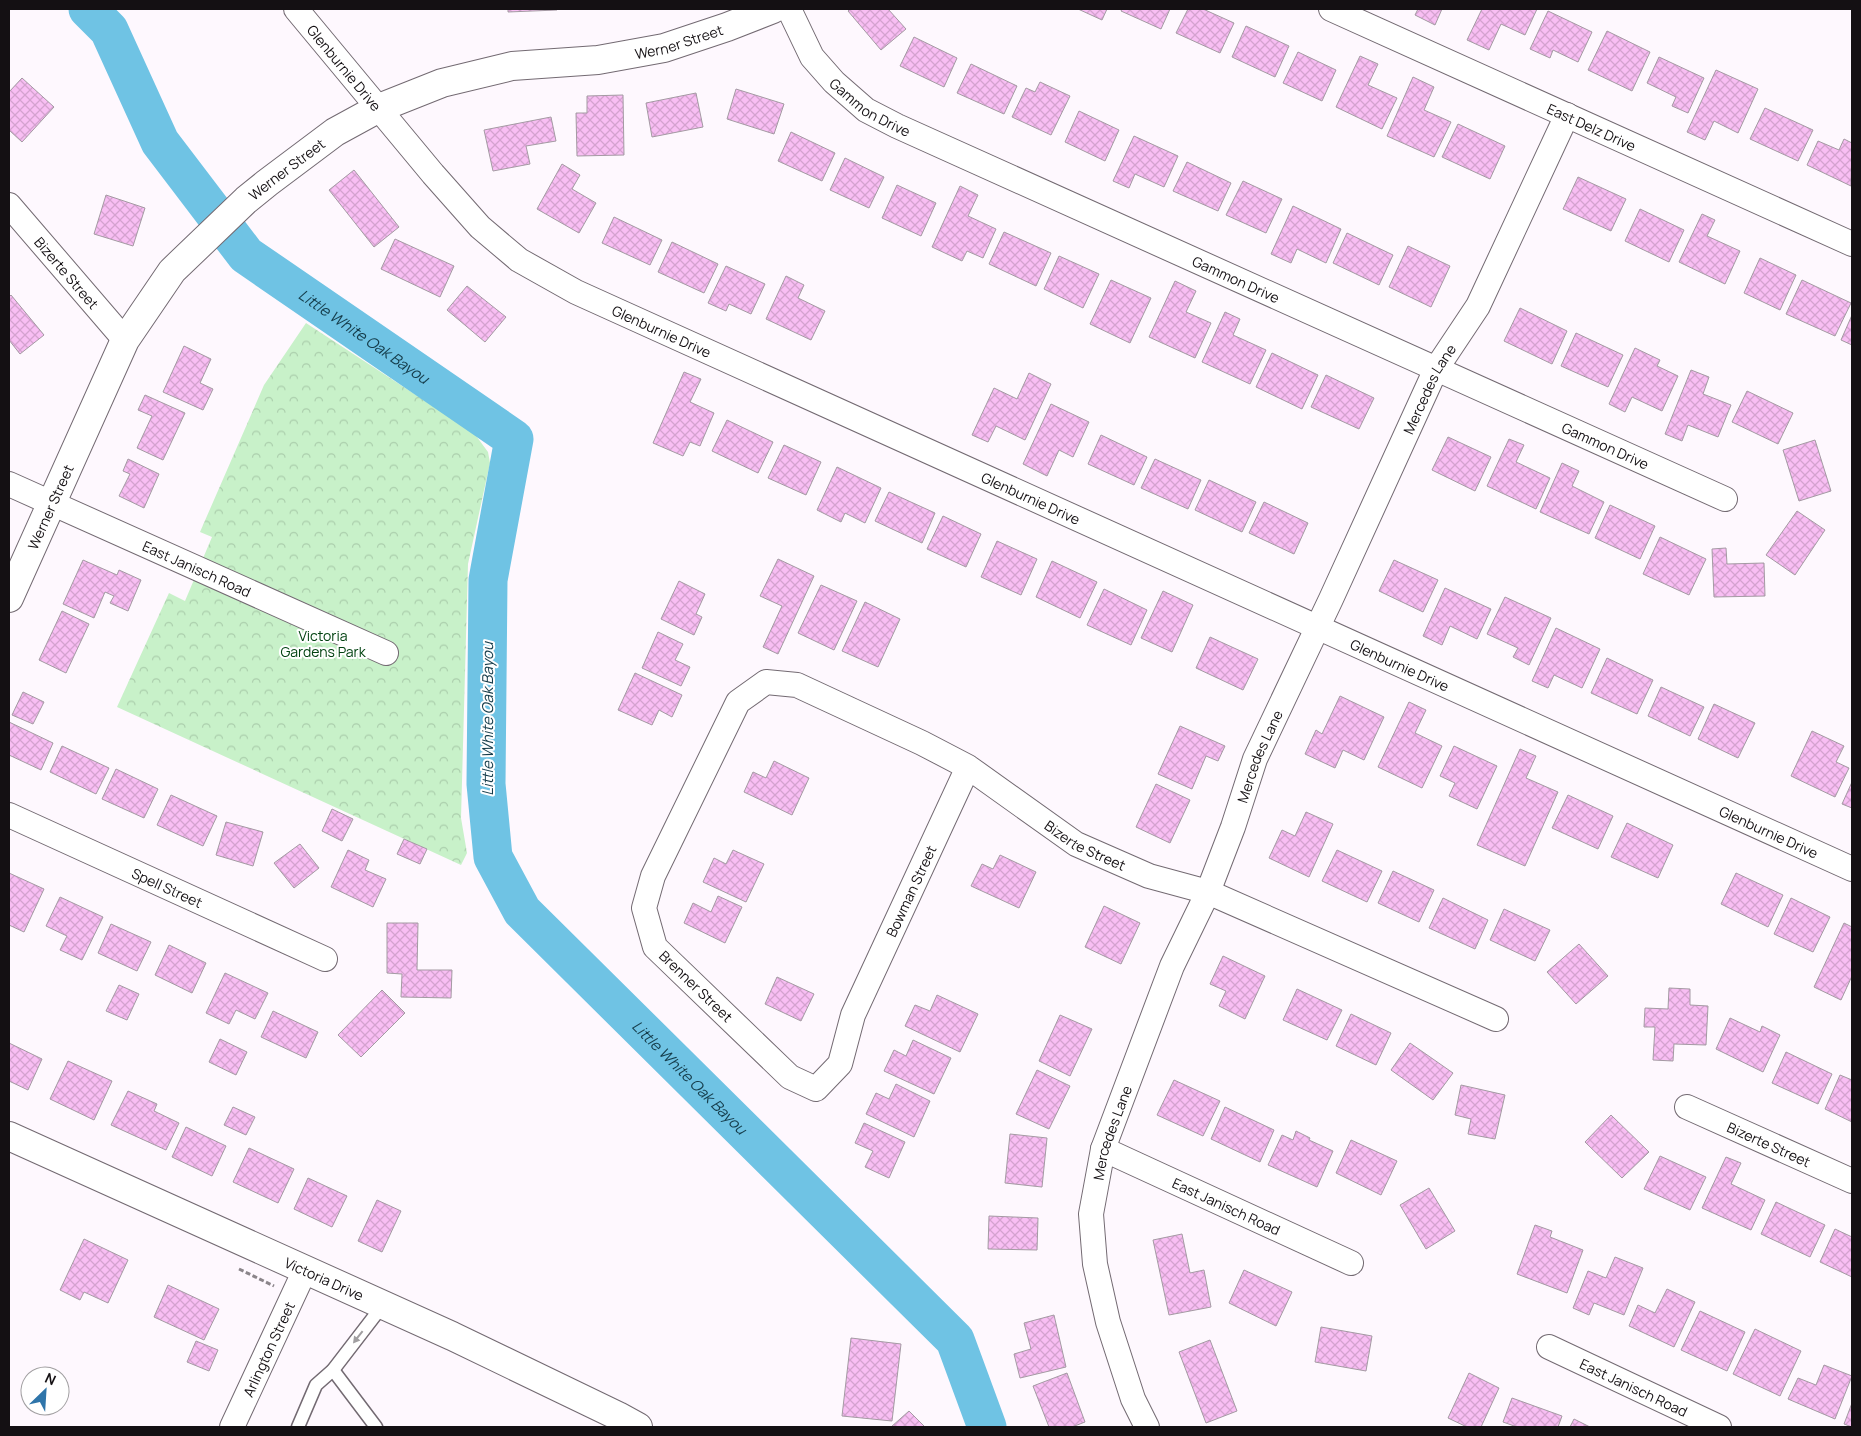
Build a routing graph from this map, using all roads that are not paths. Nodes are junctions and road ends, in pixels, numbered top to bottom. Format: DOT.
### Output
graph roads {
  1 [pos="296,9"];
  2 [pos="773,9"];
  3 [pos="789,9"];
  4 [pos="1331,9"];
  5 [pos="379,108"];
  6 [pos="1567,115"];
  7 [pos="9,205"];
  8 [pos="1852,244"];
  9 [pos="126,340"];
  10 [pos="1436,369"];
  11 [pos="9,484"];
  12 [pos="1725,499"];
  13 [pos="52,504"];
  14 [pos="9,598"];
  15 [pos="1318,627"];
  16 [pos="386,653"];
  17 [pos="716,747"];
  18 [pos="968,767"];
  19 [pos="9,815"];
  20 [pos="1852,869"];
  21 [pos="1208,892"];
  22 [pos="325,959"];
  23 [pos="853,1015"];
  24 [pos="1496,1019"];
  25 [pos="1687,1107"];
  26 [pos="9,1136"];
  27 [pos="1103,1149"];
  28 [pos="1852,1181"];
  29 [pos="1350,1263"];
  30 [pos="305,1270"];
  31 [pos="383,1305"];
  32 [pos="1549,1347"];
  33 [pos="333,1370"];
  34 [pos="366,1414"];
  35 [pos="232,1427"];
  36 [pos="298,1427"];
  37 [pos="360,1427"];
  38 [pos="376,1427"];
  39 [pos="638,1427"];
  40 [pos="1147,1427"];
  41 [pos="1719,1427"];
  1 -- 5 [label="street, Glenburnie Drive"];
  2 -- 5 [label="street, Werner Street"];
  3 -- 10 [label="street, Gammon Drive"];
  4 -- 6 [label="street, East Delz Drive"];
  5 -- 9 [label="street, Werner Street"];
  5 -- 15 [label="street, Glenburnie Drive"];
  6 -- 8 [label="street, East Delz Drive"];
  6 -- 10 [label="street, Mercedes Lane"];
  7 -- 9 [label="street, Bizerte Street"];
  9 -- 13 [label="street, Werner Street"];
  10 -- 12 [label="street, Gammon Drive"];
  10 -- 15 [label="street, Mercedes Lane"];
  11 -- 13 [label="street, East Janisch Road"];
  13 -- 14 [label="street, Werner Street"];
  13 -- 16 [label="street, East Janisch Road"];
  15 -- 20 [label="street, Glenburnie Drive"];
  15 -- 21 [label="street, Mercedes Lane"];
  17 -- 18 [label="street, Bizerte Street"];
  17 -- 23 [label="street, Brenner Street"];
  18 -- 21 [label="street, Bizerte Street"];
  18 -- 23 [label="street, Bowman Street"];
  19 -- 22 [label="street, Spell Street"];
  21 -- 24 [label="street, Bizerte Street"];
  21 -- 27 [label="street, Mercedes Lane"];
  25 -- 28 [label="street, Bizerte Street"];
  26 -- 30 [label="street, Victoria Drive"];
  27 -- 29 [label="street, East Janisch Road"];
  27 -- 40 [label="street, Mercedes Lane"];
  30 -- 31 [label="street, Victoria Drive"];
  30 -- 35 [label="street, Arlington Street"];
  31 -- 33 [label="lane, one-way"];
  31 -- 39 [label="street, Victoria Drive"];
  32 -- 41 [label="street, East Janisch Road"];
  33 -- 34 [label="lane"];
  33 -- 36 [label="lane"];
  34 -- 37 [label="lane"];
  34 -- 38 [label="lane"];
}
